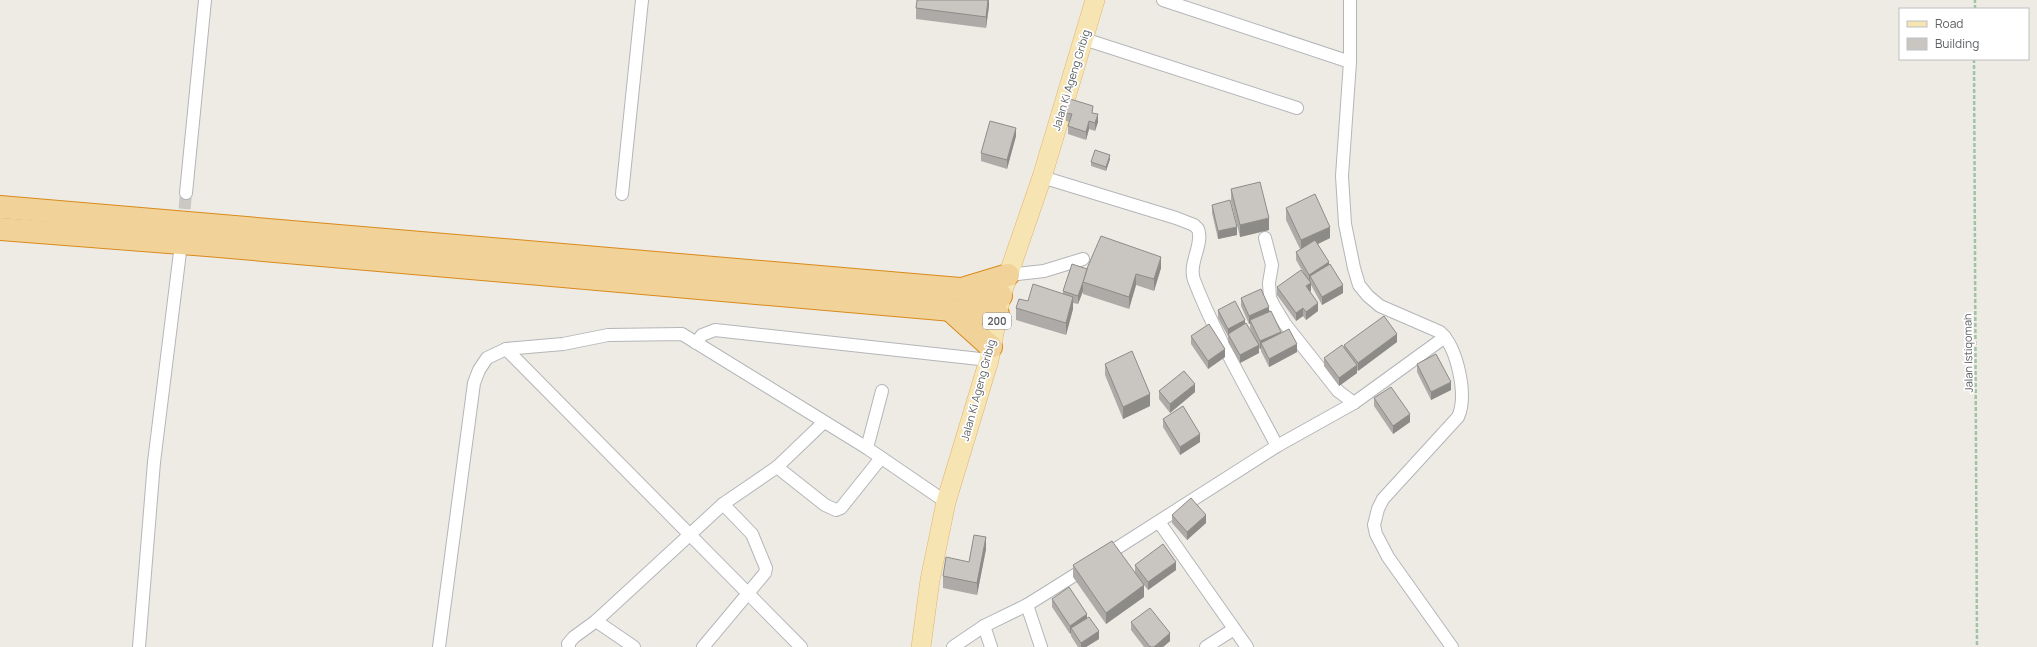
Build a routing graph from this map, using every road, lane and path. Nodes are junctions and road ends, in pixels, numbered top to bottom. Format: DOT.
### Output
graph roads {
  1 [pos="205,0"];
  2 [pos="642,0"];
  3 [pos="1095,0"];
  4 [pos="1163,0"];
  5 [pos="1350,0"];
  6 [pos="1084,39"];
  7 [pos="1974,60"];
  8 [pos="1350,62"];
  9 [pos="1297,108"];
  10 [pos="1042,177"];
  11 [pos="186,193"];
  12 [pos="622,194"];
  13 [pos="0,207"];
  14 [pos="0,229"];
  15 [pos="1265,238"];
  16 [pos="180,252"];
  17 [pos="1083,259"];
  18 [pos="1008,275"];
  19 [pos="960,289"];
  20 [pos="1000,305"];
  21 [pos="950,310"];
  22 [pos="1445,337"];
  23 [pos="696,343"];
  24 [pos="506,349"];
  25 [pos="990,354"];
  26 [pos="882,391"];
  27 [pos="1354,403"];
  28 [pos="824,422"];
  29 [pos="1277,446"];
  30 [pos="867,448"];
  31 [pos="881,458"];
  32 [pos="777,468"];
  33 [pos="946,502"];
  34 [pos="723,504"];
  35 [pos="1159,522"];
  36 [pos="690,534"];
  37 [pos="749,593"];
  38 [pos="1027,604"];
  39 [pos="596,621"];
  40 [pos="984,626"];
  41 [pos="1234,629"];
  42 [pos="139,647"];
  43 [pos="439,647"];
  44 [pos="569,647"];
  45 [pos="634,647"];
  46 [pos="703,647"];
  47 [pos="801,647"];
  48 [pos="920,647"];
  49 [pos="953,647"];
  50 [pos="991,647"];
  51 [pos="1041,647"];
  52 [pos="1206,647"];
  53 [pos="1246,647"];
  54 [pos="1452,647"];
  55 [pos="1977,647"];
  1 -- 11 [label="street"];
  2 -- 12 [label="street"];
  3 -- 6 [label="main road, Jalan Ki Ageng Gribig / 200"];
  4 -- 8 [label="street"];
  5 -- 8 [label="street"];
  6 -- 9 [label="street"];
  6 -- 10 [label="main road, Jalan Ki Ageng Gribig / 200"];
  7 -- 55 [label="path, Jalan Istiqomah"];
  8 -- 22 [label="street"];
  10 -- 18 [label="main road, Jalan Ki Ageng Gribig / 200"];
  10 -- 29 [label="street"];
  13 -- 19 [label="highway"];
  14 -- 21 [label="highway"];
  15 -- 27 [label="street"];
  16 -- 42 [label="street"];
  17 -- 18 [label="street"];
  18 -- 19 [label="highway"];
  18 -- 20 [label="main road, Jalan Ki Ageng Gribig / 200"];
  19 -- 20 [label="highway"];
  20 -- 21 [label="highway"];
  20 -- 25 [label="main road, Jalan Ki Ageng Gribig / 200"];
  21 -- 25 [label="highway"];
  22 -- 27 [label="street"];
  22 -- 54 [label="street"];
  23 -- 24 [label="street"];
  23 -- 25 [label="street"];
  23 -- 28 [label="street"];
  24 -- 36 [label="street"];
  24 -- 43 [label="street"];
  25 -- 33 [label="main road, Jalan Ki Ageng Gribig / 200"];
  26 -- 30 [label="street"];
  27 -- 29 [label="street"];
  28 -- 30 [label="street"];
  28 -- 32 [label="street"];
  29 -- 35 [label="street"];
  30 -- 31 [label="street"];
  31 -- 32 [label="street"];
  31 -- 33 [label="street"];
  32 -- 34 [label="street"];
  33 -- 48 [label="main road, Jalan Ki Ageng Gribig / 200"];
  34 -- 36 [label="street"];
  34 -- 37 [label="street"];
  35 -- 38 [label="street"];
  35 -- 41 [label="street"];
  36 -- 37 [label="street"];
  36 -- 39 [label="street"];
  37 -- 46 [label="street"];
  37 -- 47 [label="street"];
  38 -- 40 [label="street"];
  38 -- 51 [label="street"];
  39 -- 44 [label="street"];
  39 -- 45 [label="street"];
  40 -- 49 [label="street"];
  40 -- 50 [label="street"];
  41 -- 52 [label="street"];
  41 -- 53 [label="street"];
}
